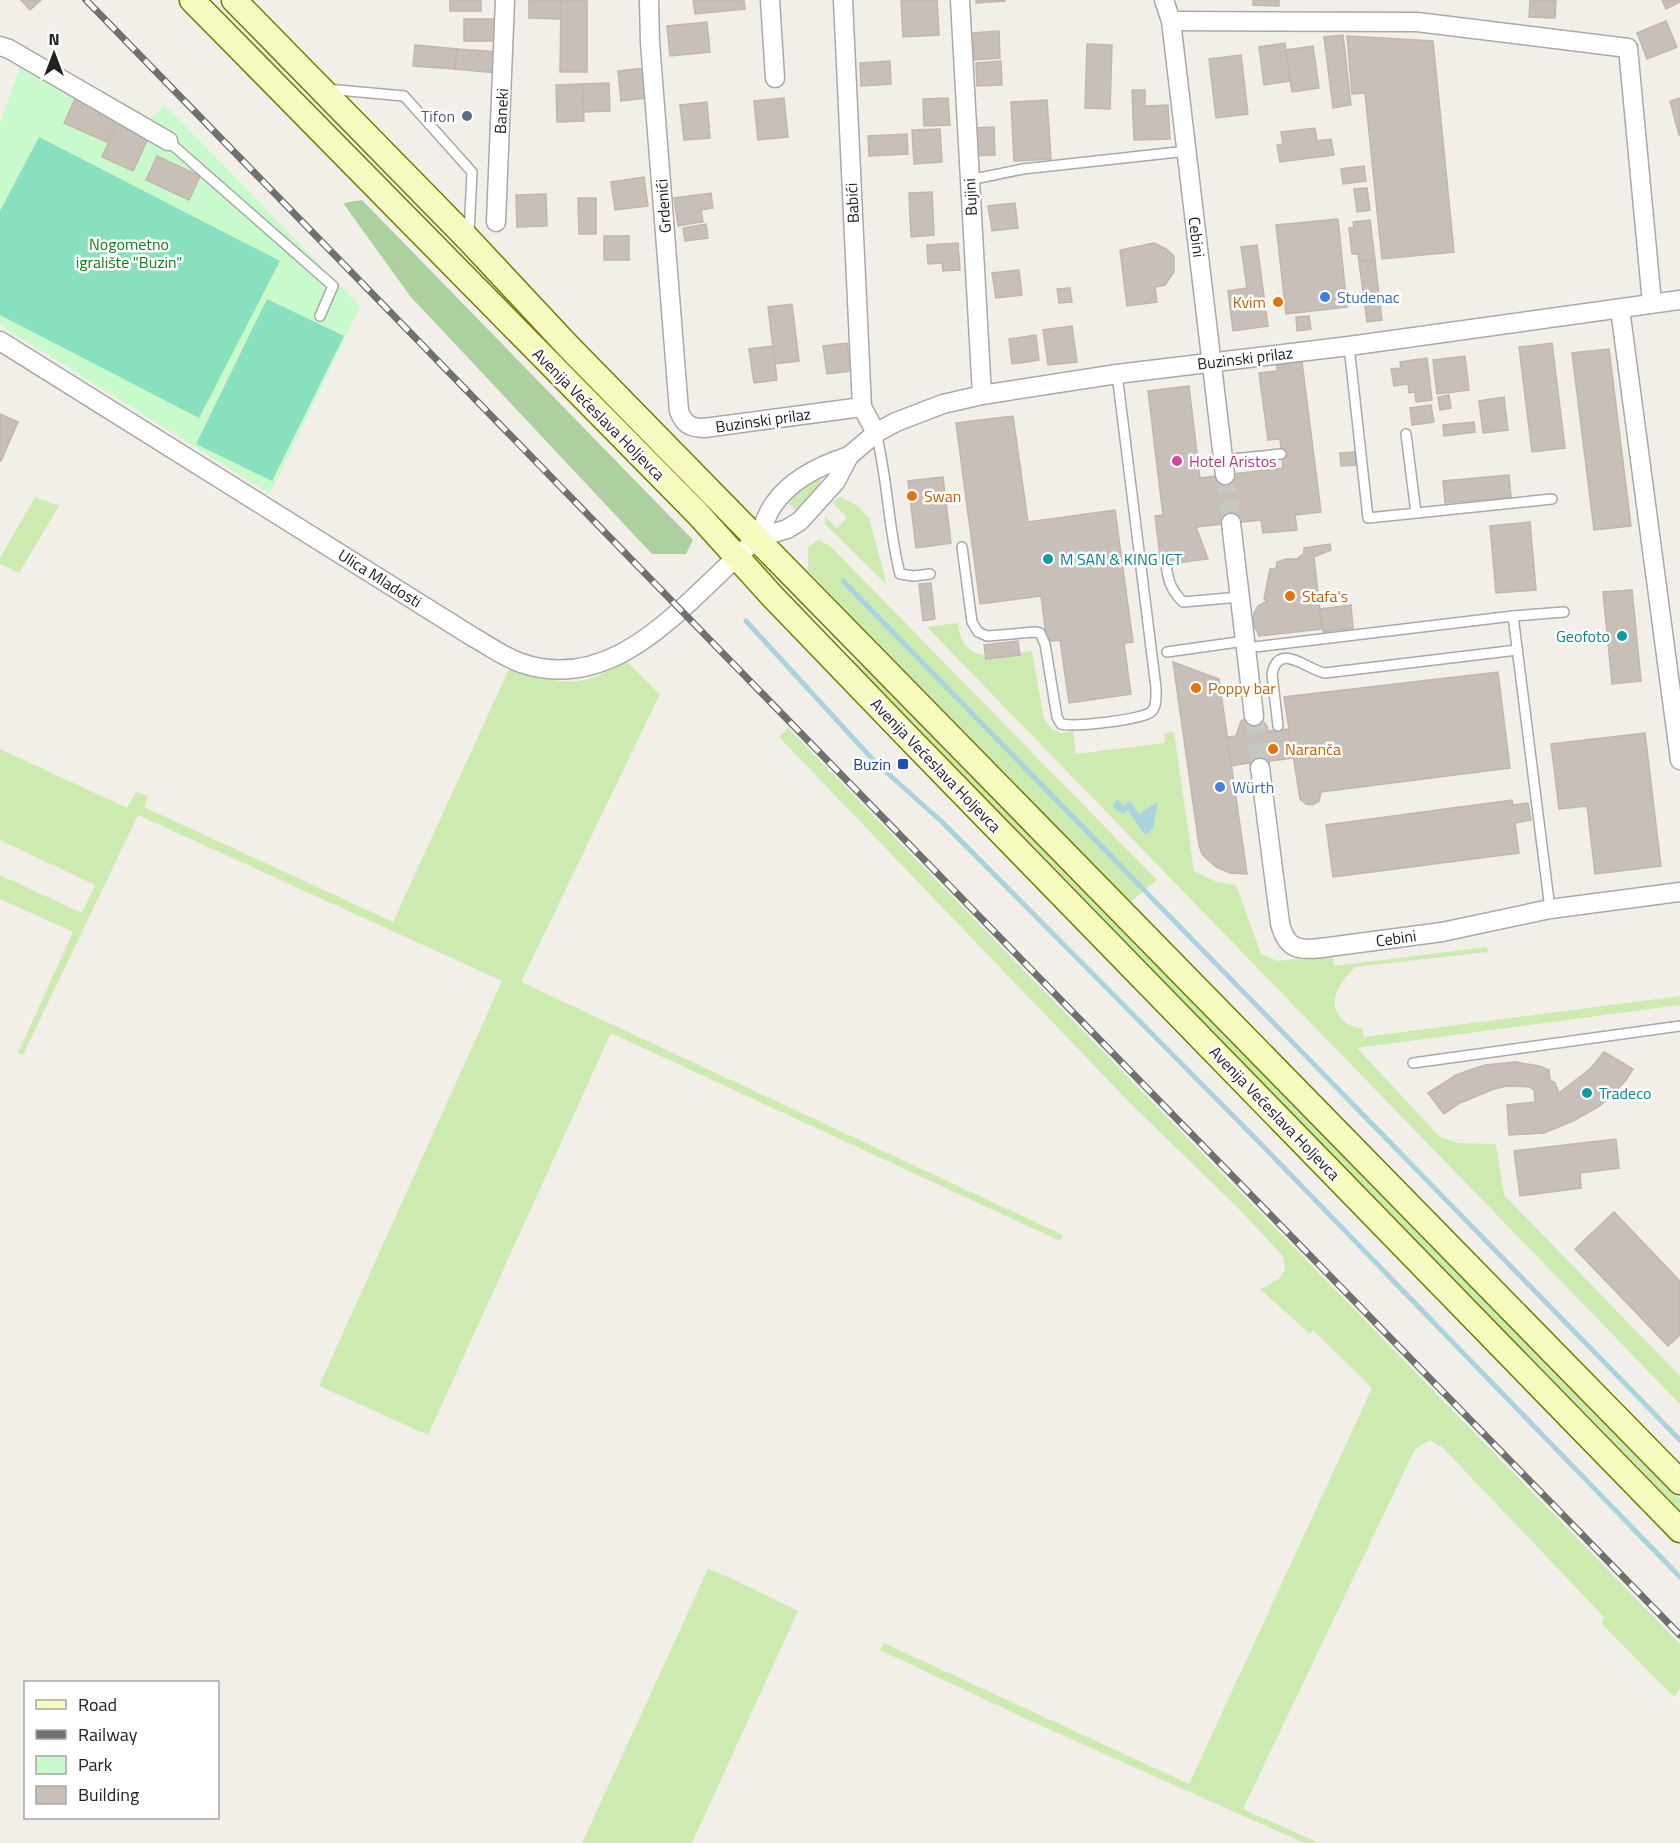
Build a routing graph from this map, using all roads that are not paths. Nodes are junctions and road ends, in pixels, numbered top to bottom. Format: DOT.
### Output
graph roads {
  1 [pos="192,0"];
  2 [pos="234,0"];
  3 [pos="505,0"];
  4 [pos="649,0"];
  5 [pos="770,0"];
  6 [pos="843,0"];
  7 [pos="960,0"];
  8 [pos="1164,0"];
  9 [pos="1171,21"];
  10 [pos="0,46"];
  11 [pos="775,78"];
  12 [pos="319,89"];
  13 [pos="168,141"];
  14 [pos="1187,151"];
  15 [pos="969,180"];
  16 [pos="496,222"];
  17 [pos="469,240"];
  18 [pos="1680,300"];
  19 [pos="1652,303"];
  20 [pos="1620,309"];
  21 [pos="320,316"];
  22 [pos="0,341"];
  23 [pos="1349,346"];
  24 [pos="1213,362"];
  25 [pos="1118,374"];
  26 [pos="982,395"];
  27 [pos="862,406"];
  28 [pos="679,411"];
  29 [pos="876,433"];
  30 [pos="1406,434"];
  31 [pos="1281,454"];
  32 [pos="849,456"];
  33 [pos="1224,468"];
  34 [pos="1552,499"];
  35 [pos="1416,513"];
  36 [pos="1231,523"];
  37 [pos="758,538"];
  38 [pos="963,547"];
  39 [pos="737,557"];
  40 [pos="1166,564"];
  41 [pos="930,574"];
  42 [pos="1240,597"];
  43 [pos="1564,612"];
  44 [pos="1513,616"];
  45 [pos="1246,644"];
  46 [pos="1517,650"];
  47 [pos="1167,652"];
  48 [pos="1254,716"];
  49 [pos="1278,726"];
  50 [pos="1680,760"];
  51 [pos="1260,768"];
  52 [pos="1680,892"];
  53 [pos="1550,909"];
  54 [pos="1680,1026"];
  55 [pos="1413,1063"];
  56 [pos="1680,1482"];
  57 [pos="1680,1530"];
  1 -- 39 [label="main road, Avenija Većeslava Holjevca"];
  2 -- 12 [label="main road, Avenija Većeslava Holjevca"];
  3 -- 16 [label="street, Baneki"];
  4 -- 28 [label="street, Grdenići"];
  5 -- 11 [label="street"];
  6 -- 27 [label="street, Babići"];
  7 -- 15 [label="street, Bujini"];
  8 -- 9 [label="street, Cebini"];
  9 -- 14 [label="street, Cebini"];
  9 -- 19 [label="street"];
  10 -- 13 [label="street"];
  12 -- 17 [label="main road, Avenija Većeslava Holjevca"];
  12 -- 17 [label="lane"];
  13 -- 21 [label="lane"];
  14 -- 15 [label="lane"];
  14 -- 24 [label="street, Cebini"];
  15 -- 26 [label="street, Bujini"];
  17 -- 37 [label="main road, Avenija Većeslava Holjevca"];
  18 -- 19 [label="street, Buzinski prilaz"];
  19 -- 20 [label="street, Buzinski prilaz"];
  20 -- 23 [label="street, Buzinski prilaz"];
  20 -- 50 [label="street"];
  22 -- 39 [label="street, Ulica Mladosti"];
  23 -- 24 [label="street, Buzinski prilaz"];
  23 -- 35 [label="lane"];
  24 -- 25 [label="street, Buzinski prilaz"];
  24 -- 33 [label="street, Cebini"];
  25 -- 26 [label="street, Buzinski prilaz"];
  25 -- 38 [label="lane"];
  26 -- 29 [label="street, Buzinski prilaz"];
  27 -- 28 [label="street, Buzinski prilaz"];
  27 -- 29 [label="street"];
  29 -- 32 [label="street, Buzinski prilaz"];
  29 -- 41 [label="lane"];
  30 -- 35 [label="lane"];
  31 -- 33 [label="lane"];
  32 -- 37 [label="street, Buzinski prilaz"];
  32 -- 37 [label="street, Buzinski prilaz"];
  34 -- 35 [label="lane"];
  36 -- 42 [label="street"];
  37 -- 39 [label="street, Ulica Mladosti"];
  37 -- 56 [label="main road, Avenija Većeslava Holjevca"];
  39 -- 57 [label="main road, Avenija Većeslava Holjevca"];
  40 -- 42 [label="lane"];
  42 -- 45 [label="street"];
  43 -- 44 [label="lane"];
  44 -- 45 [label="lane"];
  44 -- 46 [label="lane"];
  45 -- 47 [label="lane"];
  45 -- 48 [label="street"];
  46 -- 49 [label="lane"];
  46 -- 53 [label="lane"];
  51 -- 53 [label="street, Cebini"];
  52 -- 53 [label="street, Cebini"];
  54 -- 55 [label="lane"];
}
